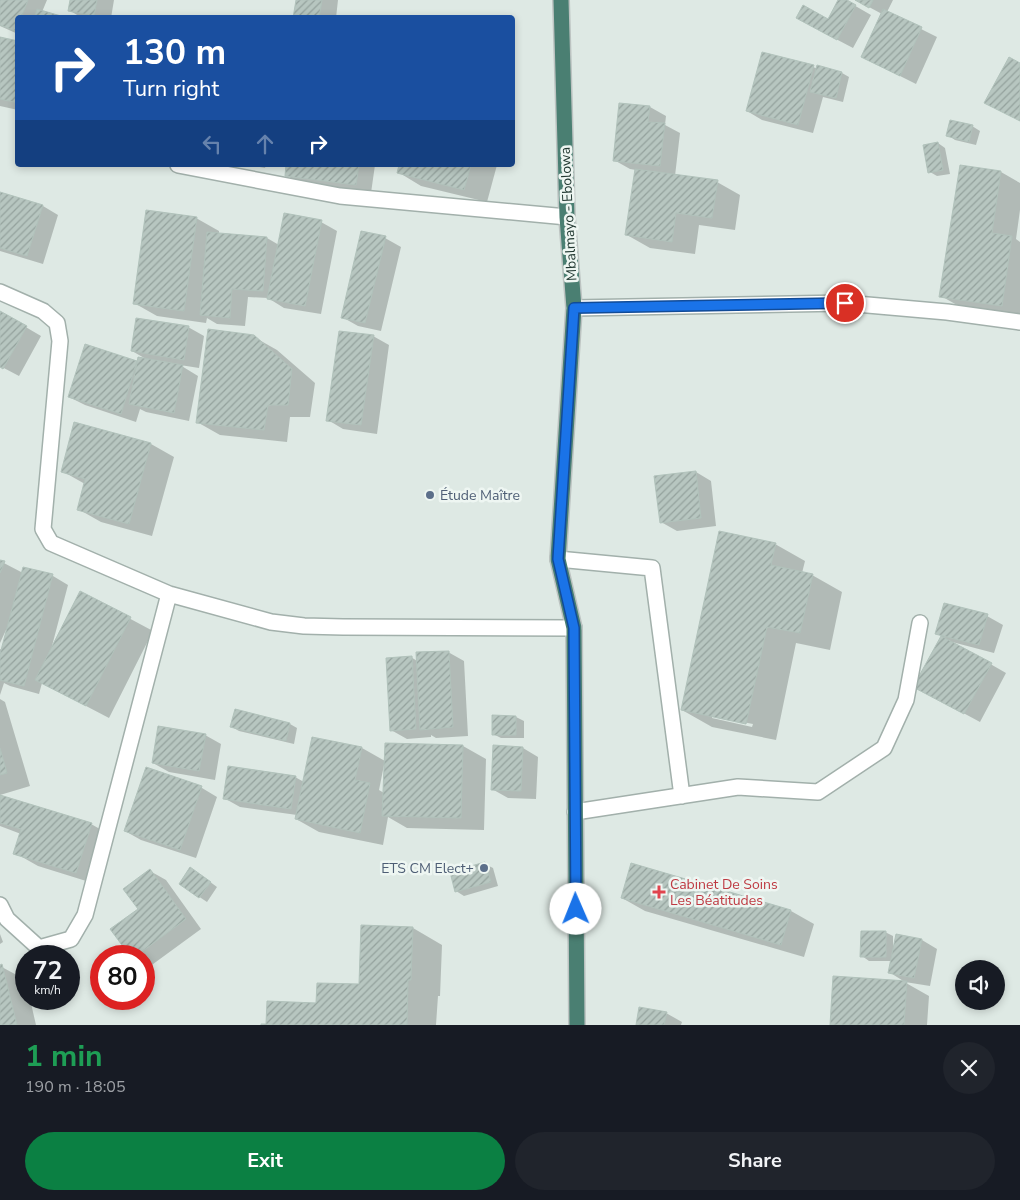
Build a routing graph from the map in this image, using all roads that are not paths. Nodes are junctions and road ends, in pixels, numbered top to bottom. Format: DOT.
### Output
graph roads {
  1 [pos="562,0"];
  2 [pos="188,167"];
  3 [pos="567,217"];
  4 [pos="0,292"];
  5 [pos="574,308"];
  6 [pos="1020,322"];
  7 [pos="558,559"];
  8 [pos="169,594"];
  9 [pos="920,623"];
  10 [pos="574,628"];
  11 [pos="682,796"];
  12 [pos="575,812"];
  13 [pos="0,905"];
  14 [pos="577,1025"];
  1 -- 3 [label="highway, Mbalmayo - Ebolowa"];
  2 -- 3 [label="street"];
  3 -- 5 [label="highway, Mbalmayo - Ebolowa"];
  4 -- 8 [label="street"];
  5 -- 6 [label="street"];
  5 -- 7 [label="highway, Mbalmayo - Ebolowa"];
  7 -- 10 [label="highway, Mbalmayo - Ebolowa"];
  7 -- 11 [label="street"];
  8 -- 10 [label="street"];
  8 -- 13 [label="street"];
  9 -- 11 [label="street"];
  10 -- 12 [label="highway, Mbalmayo - Ebolowa"];
  11 -- 12 [label="street"];
  12 -- 14 [label="highway, Mbalmayo - Ebolowa"];
}
